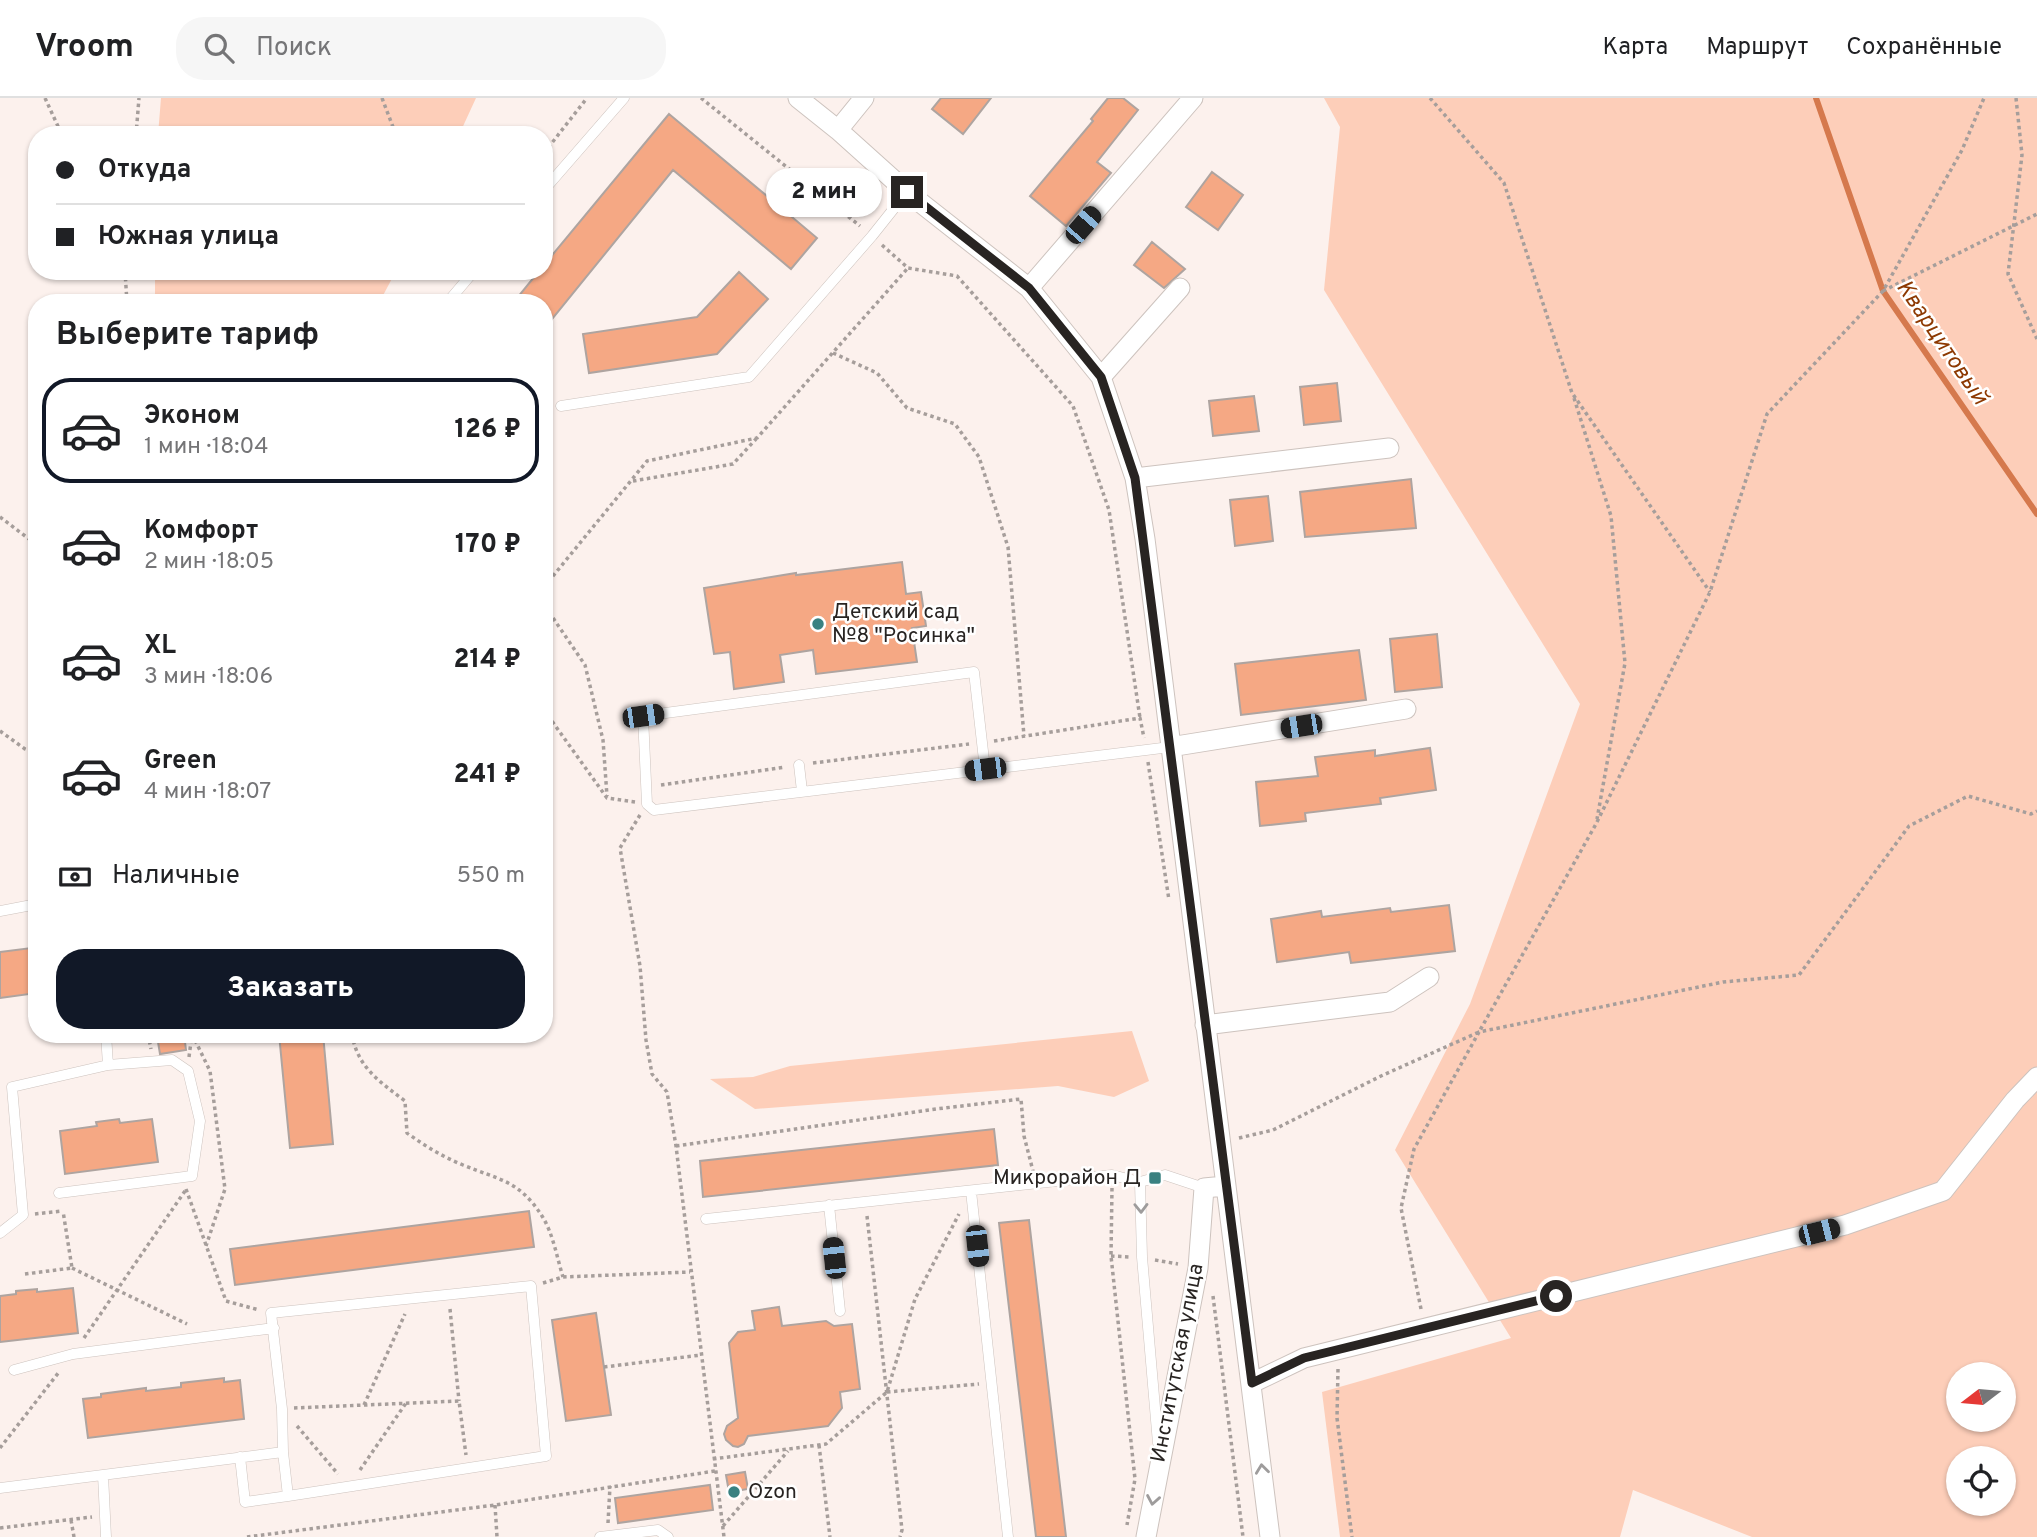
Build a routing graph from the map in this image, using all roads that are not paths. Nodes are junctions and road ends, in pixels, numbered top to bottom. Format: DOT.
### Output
graph roads {
  1 [pos="624,98"];
  2 [pos="798,98"];
  3 [pos="864,98"];
  4 [pos="1193,98"];
  5 [pos="838,130"];
  6 [pos="553,180"];
  7 [pos="907,192"];
  8 [pos="466,280"];
  9 [pos="1029,288"];
  10 [pos="1180,288"];
  11 [pos="455,294"];
  12 [pos="1101,377"];
  13 [pos="561,406"];
  14 [pos="1389,447"];
  15 [pos="1135,478"];
  16 [pos="1405,709"];
  17 [pos="1170,747"];
  18 [pos="799,765"];
  19 [pos="985,769"];
  20 [pos="802,792"];
  21 [pos="28,906"];
  22 [pos="0,911"];
  23 [pos="1429,977"];
  24 [pos="1205,1025"];
  25 [pos="107,1043"];
  26 [pos="108,1065"];
  27 [pos="2037,1077"];
  28 [pos="1140,1182"];
  29 [pos="1225,1186"];
  30 [pos="1204,1188"];
  31 [pos="971,1191"];
  32 [pos="59,1193"];
  33 [pos="829,1205"];
  34 [pos="706,1219"];
  35 [pos="0,1233"];
  36 [pos="840,1311"];
  37 [pos="274,1328"];
  38 [pos="14,1370"];
  39 [pos="1252,1383"];
  40 [pos="283,1452"];
  41 [pos="240,1457"];
  42 [pos="1159,1462"];
  43 [pos="103,1475"];
  44 [pos="0,1488"];
  45 [pos="288,1496"];
  46 [pos="607,1536"];
  47 [pos="106,1537"];
  48 [pos="600,1537"];
  49 [pos="668,1537"];
  50 [pos="1008,1537"];
  51 [pos="1146,1537"];
  52 [pos="1270,1537"];
  1 -- 6 [label="lane"];
  2 -- 5 [label="street"];
  3 -- 5 [label="street"];
  4 -- 9 [label="street"];
  5 -- 7 [label="street"];
  7 -- 9 [label="street"];
  7 -- 13 [label="lane"];
  8 -- 11 [label="lane"];
  9 -- 12 [label="street"];
  10 -- 12 [label="street"];
  12 -- 15 [label="street"];
  14 -- 15 [label="street"];
  15 -- 17 [label="street"];
  16 -- 17 [label="street"];
  17 -- 19 [label="lane"];
  17 -- 24 [label="street"];
  18 -- 20 [label="lane"];
  19 -- 20 [label="lane"];
  19 -- 20 [label="lane"];
  21 -- 22 [label="lane"];
  23 -- 24 [label="street"];
  24 -- 29 [label="street"];
  25 -- 26 [label="lane"];
  26 -- 32 [label="lane"];
  26 -- 35 [label="lane"];
  27 -- 39 [label="street"];
  28 -- 30 [label="lane"];
  28 -- 31 [label="lane"];
  28 -- 42 [label="lane, one-way"];
  29 -- 30 [label="street"];
  29 -- 39 [label="street"];
  30 -- 42 [label="street, Институтская улица"];
  31 -- 33 [label="lane"];
  31 -- 50 [label="lane"];
  33 -- 34 [label="lane"];
  33 -- 36 [label="lane"];
  37 -- 38 [label="lane"];
  37 -- 40 [label="lane"];
  37 -- 45 [label="lane"];
  52 -- 39 [label="street, one-way"];
  40 -- 41 [label="lane"];
  40 -- 45 [label="lane"];
  41 -- 43 [label="lane"];
  41 -- 45 [label="lane"];
  42 -- 51 [label="street, Институтская улица, one-way"];
  43 -- 44 [label="lane"];
  43 -- 47 [label="lane"];
  46 -- 48 [label="lane"];
  46 -- 49 [label="lane"];
}
